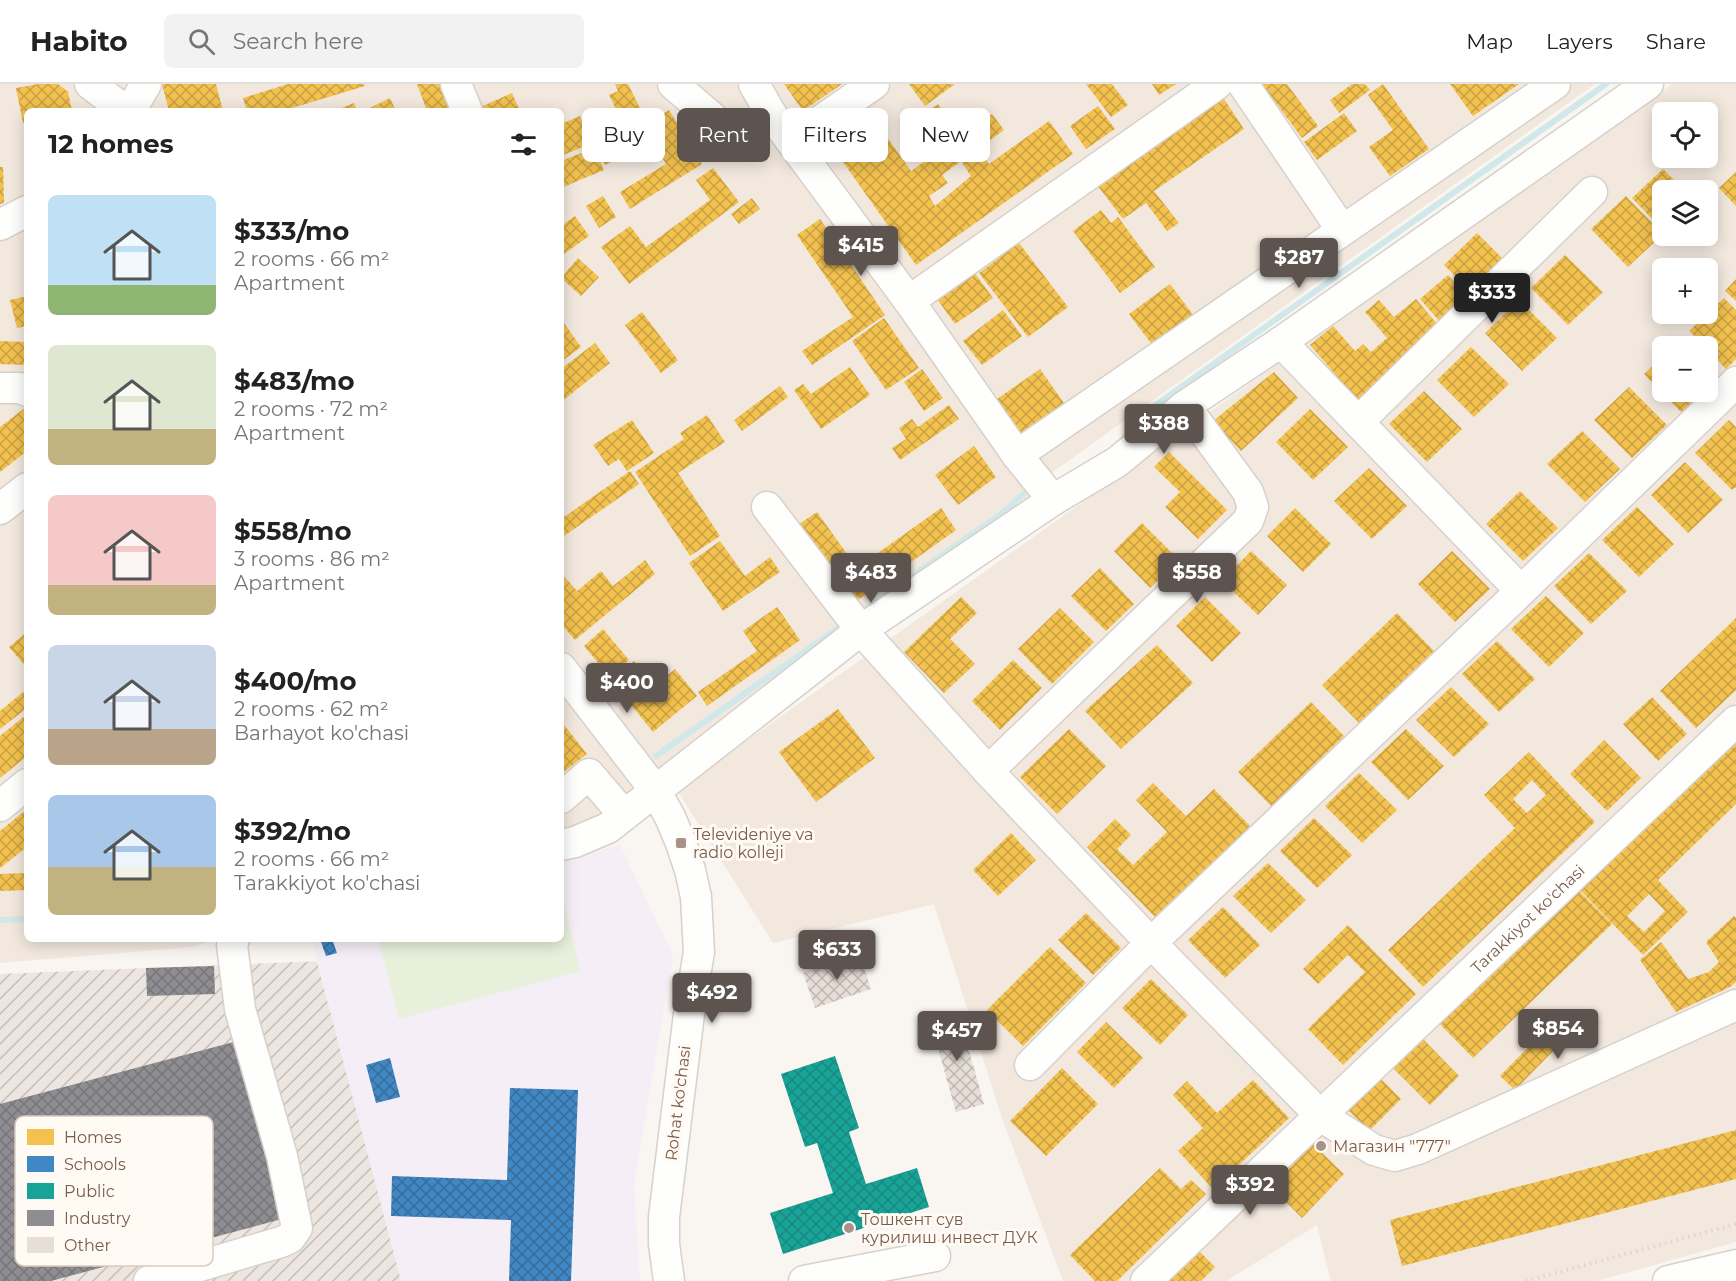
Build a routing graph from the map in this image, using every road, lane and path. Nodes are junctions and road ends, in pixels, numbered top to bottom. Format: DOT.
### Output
graph roads {
  1 [pos="90,84"];
  2 [pos="146,84"];
  3 [pos="456,84"];
  4 [pos="673,84"];
  5 [pos="754,84"];
  6 [pos="874,84"];
  7 [pos="1217,84"];
  8 [pos="1243,84"];
  9 [pos="1555,84"];
  10 [pos="1648,84"];
  11 [pos="124,108"];
  12 [pos="130,108"];
  13 [pos="466,108"];
  14 [pos="839,108"];
  15 [pos="771,114"];
  16 [pos="782,129"];
  17 [pos="806,162"];
  18 [pos="1592,192"];
  19 [pos="24,213"];
  20 [pos="0,225"];
  21 [pos="1342,230"];
  22 [pos="909,301"];
  23 [pos="1281,342"];
  24 [pos="1736,382"];
  25 [pos="0,388"];
  26 [pos="24,390"];
  27 [pos="1185,406"];
  28 [pos="1358,422"];
  29 [pos="1017,455"];
  30 [pos="24,490"];
  31 [pos="1053,500"];
  32 [pos="767,507"];
  33 [pos="0,509"];
  34 [pos="1521,591"];
  35 [pos="861,630"];
  36 [pos="564,674"];
  37 [pos="1736,721"];
  38 [pos="988,771"];
  39 [pos="24,786"];
  40 [pos="655,790"];
  41 [pos="564,795"];
  42 [pos="0,806"];
  43 [pos="624,815"];
  44 [pos="564,844"];
  45 [pos="233,942"];
  46 [pos="1151,943"];
  47 [pos="1736,1005"];
  48 [pos="1030,1065"];
  49 [pos="1321,1116"];
  50 [pos="1736,1224"];
  51 [pos="935,1256"];
  52 [pos="213,1262"];
  53 [pos="1736,1265"];
  54 [pos="200,1266"];
  55 [pos="149,1281"];
  56 [pos="669,1281"];
  57 [pos="804,1281"];
  58 [pos="1146,1281"];
  59 [pos="1526,1281"];
  60 [pos="1668,1281"];
  1 -- 11 [label="street"];
  2 -- 12 [label="street"];
  3 -- 13 [label="street"];
  4 -- 15 [label="street"];
  5 -- 15 [label="street"];
  6 -- 14 [label="street"];
  7 -- 22 [label="street"];
  8 -- 21 [label="street"];
  9 -- 21 [label="street"];
  10 -- 23 [label="street"];
  15 -- 16 [label="street"];
  17 -- 22 [label="street"];
  18 -- 28 [label="street"];
  19 -- 20 [label="street"];
  21 -- 29 [label="street"];
  22 -- 29 [label="street"];
  23 -- 27 [label="street"];
  23 -- 28 [label="street"];
  24 -- 34 [label="street"];
  25 -- 26 [label="street"];
  27 -- 31 [label="street"];
  27 -- 38 [label="street"];
  28 -- 34 [label="street"];
  29 -- 31 [label="street"];
  30 -- 33 [label="street"];
  31 -- 35 [label="street"];
  32 -- 35 [label="street"];
  34 -- 46 [label="street"];
  35 -- 38 [label="street"];
  35 -- 40 [label="street"];
  36 -- 40 [label="street, Rohat ko'chasi"];
  37 -- 49 [label="street, Tarakkiyot ko'chasi"];
  38 -- 46 [label="street"];
  39 -- 42 [label="street"];
  40 -- 43 [label="street"];
  40 -- 56 [label="street, Rohat ko'chasi"];
  41 -- 43 [label="street"];
  43 -- 44 [label="street"];
  45 -- 52 [label="street"];
  46 -- 48 [label="street"];
  46 -- 49 [label="street"];
  47 -- 49 [label="street"];
  49 -- 58 [label="street, Tarakkiyot ko'chasi"];
  50 -- 59 [label="path"];
  51 -- 57 [label="street"];
  53 -- 60 [label="street"];
  54 -- 55 [label="street"];
}
